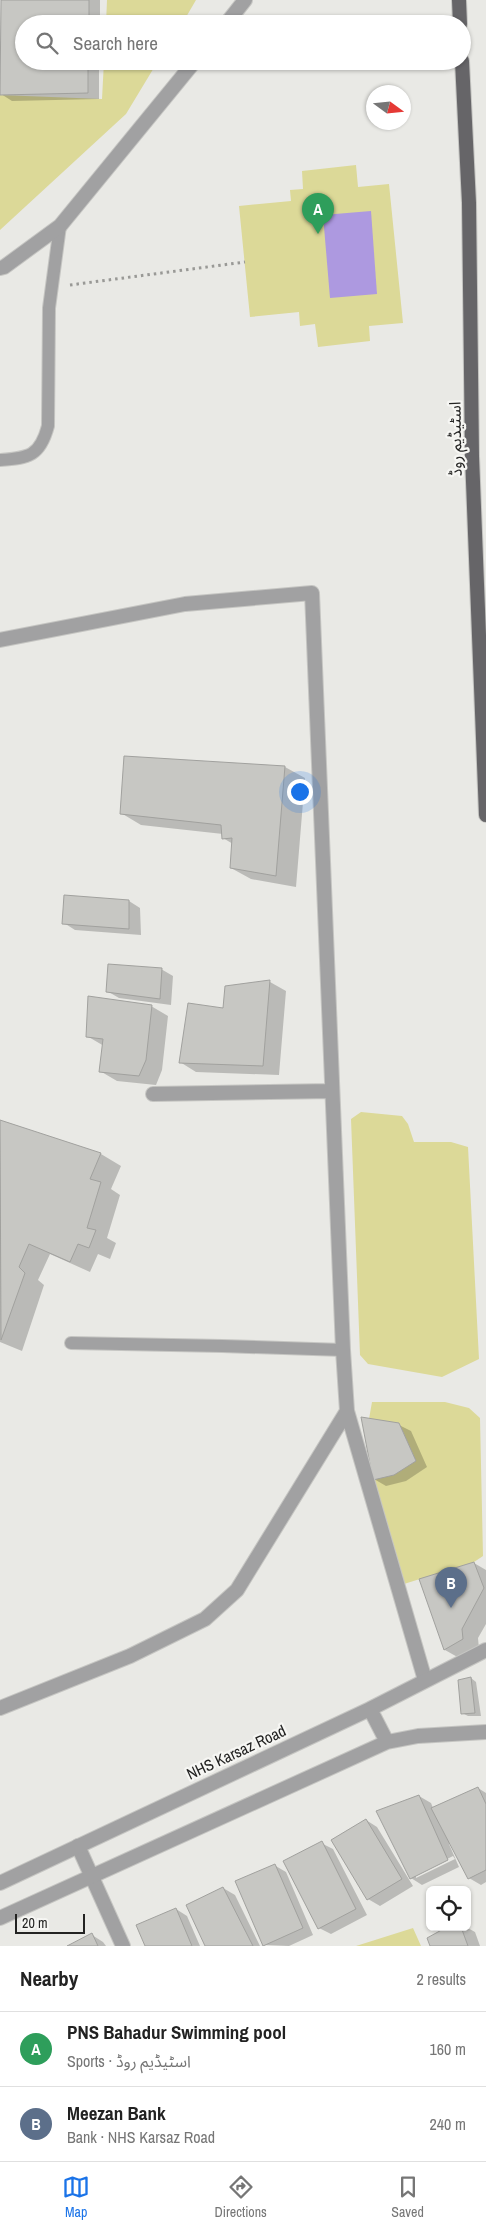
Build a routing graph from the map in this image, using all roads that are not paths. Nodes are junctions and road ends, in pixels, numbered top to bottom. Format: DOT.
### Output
graph roads {
  1 [pos="245,0"];
  2 [pos="458,0"];
  3 [pos="233,15"];
  4 [pos="459,15"];
  5 [pos="188,70"];
  6 [pos="462,70"];
  7 [pos="60,226"];
  8 [pos="0,268"];
  9 [pos="0,460"];
  10 [pos="0,640"];
  11 [pos="486,816"];
  12 [pos="332,1091"];
  13 [pos="153,1094"];
  14 [pos="71,1344"];
  15 [pos="343,1350"];
  16 [pos="347,1411"];
  17 [pos="486,1650"];
  18 [pos="425,1680"];
  19 [pos="0,1708"];
  20 [pos="370,1709"];
  21 [pos="486,1732"];
  22 [pos="387,1742"];
  23 [pos="78,1846"];
  24 [pos="92,1876"];
  25 [pos="0,1883"];
  26 [pos="0,1918"];
  27 [pos="123,1946"];
  1 -- 3 [label="street"];
  2 -- 4 [label="main road"];
  5 -- 7 [label="street"];
  6 -- 11 [label="main road, اسٹیڈیم روڈ"];
  7 -- 8 [label="street"];
  7 -- 9 [label="lane"];
  10 -- 12 [label="street"];
  12 -- 13 [label="street"];
  12 -- 15 [label="street"];
  14 -- 15 [label="lane"];
  15 -- 16 [label="street"];
  16 -- 18 [label="street"];
  16 -- 19 [label="street"];
  17 -- 18 [label="street, NHS Karsaz Road"];
  18 -- 20 [label="street, NHS Karsaz Road"];
  20 -- 22 [label="street"];
  20 -- 23 [label="street, NHS Karsaz Road"];
  21 -- 22 [label="street"];
  22 -- 24 [label="street"];
  23 -- 24 [label="street"];
  23 -- 25 [label="street, NHS Karsaz Road"];
  24 -- 26 [label="street"];
  24 -- 27 [label="street"];
}
